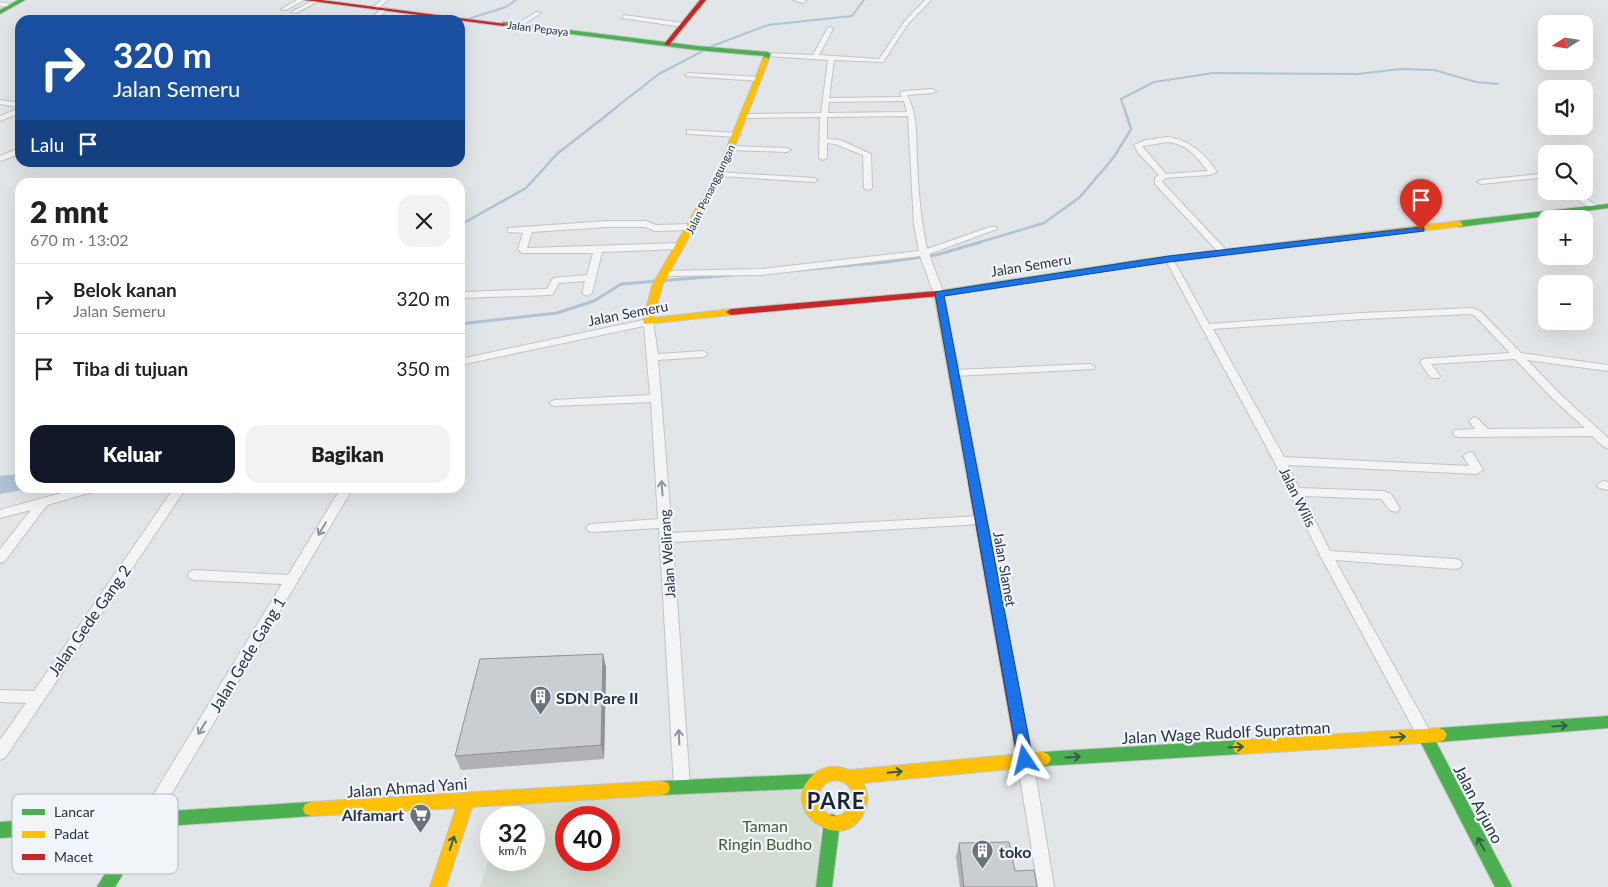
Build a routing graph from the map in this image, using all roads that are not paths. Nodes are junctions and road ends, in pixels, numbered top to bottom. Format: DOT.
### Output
graph roads {
  1 [pos="301,0"];
  2 [pos="311,0"];
  3 [pos="703,0"];
  4 [pos="796,0"];
  5 [pos="928,0"];
  6 [pos="804,1"];
  7 [pos="17,2"];
  8 [pos="0,4"];
  9 [pos="382,6"];
  10 [pos="284,9"];
  11 [pos="0,12"];
  12 [pos="294,12"];
  13 [pos="538,13"];
  14 [pos="441,15"];
  15 [pos="624,17"];
  16 [pos="465,19"];
  17 [pos="683,25"];
  18 [pos="517,26"];
  19 [pos="830,29"];
  20 [pos="667,44"];
  21 [pos="768,54"];
  22 [pos="816,57"];
  23 [pos="831,58"];
  24 [pos="688,75"];
  25 [pos="759,79"];
  26 [pos="933,91"];
  27 [pos="905,99"];
  28 [pos="826,100"];
  29 [pos="0,102"];
  30 [pos="15,104"];
  31 [pos="15,112"];
  32 [pos="911,114"];
  33 [pos="745,116"];
  34 [pos="824,116"];
  35 [pos="0,119"];
  36 [pos="690,132"];
  37 [pos="737,134"];
  38 [pos="824,141"];
  39 [pos="731,148"];
  40 [pos="787,150"];
  41 [pos="15,153"];
  42 [pos="823,158"];
  43 [pos="0,159"];
  44 [pos="720,174"];
  45 [pos="1164,176"];
  46 [pos="1538,176"];
  47 [pos="814,180"];
  48 [pos="1481,182"];
  49 [pos="868,188"];
  50 [pos="1583,200"];
  51 [pos="1608,206"];
  52 [pos="1595,207"];
  53 [pos="692,227"];
  54 [pos="993,228"];
  55 [pos="511,230"];
  56 [pos="528,230"];
  57 [pos="681,246"];
  58 [pos="598,250"];
  59 [pos="1224,253"];
  60 [pos="925,256"];
  61 [pos="1169,259"];
  62 [pos="590,278"];
  63 [pos="662,279"];
  64 [pos="587,293"];
  65 [pos="939,294"];
  66 [pos="465,295"];
  67 [pos="648,322"];
  68 [pos="1206,327"];
  69 [pos="703,354"];
  70 [pos="1518,356"];
  71 [pos="653,357"];
  72 [pos="465,361"];
  73 [pos="1090,367"];
  74 [pos="1608,368"];
  75 [pos="954,373"];
  76 [pos="1435,376"];
  77 [pos="656,398"];
  78 [pos="554,403"];
  79 [pos="1474,421"];
  80 [pos="1595,432"];
  81 [pos="1459,433"];
  82 [pos="1485,434"];
  83 [pos="1608,444"];
  84 [pos="1469,456"];
  85 [pos="1280,461"];
  86 [pos="1295,492"];
  87 [pos="74,493"];
  88 [pos="177,493"];
  89 [pos="344,493"];
  90 [pos="43,502"];
  91 [pos="1394,508"];
  92 [pos="0,514"];
  93 [pos="981,520"];
  94 [pos="664,523"];
  95 [pos="592,528"];
  96 [pos="665,538"];
  97 [pos="1326,555"];
  98 [pos="0,558"];
  99 [pos="1456,564"];
  100 [pos="194,575"];
  101 [pos="292,580"];
  102 [pos="0,696"];
  103 [pos="36,697"];
  104 [pos="1608,722"];
  105 [pos="1425,736"];
  106 [pos="0,753"];
  107 [pos="1025,760"];
  108 [pos="847,777"];
  109 [pos="816,781"];
  110 [pos="682,786"];
  111 [pos="163,794"];
  112 [pos="466,799"];
  113 [pos="178,818"];
  114 [pos="832,822"];
  115 [pos="113,874"];
  116 [pos="105,887"];
  117 [pos="438,887"];
  118 [pos="824,887"];
  119 [pos="1046,887"];
  120 [pos="1504,887"];
  1 -- 10 [label="street"];
  2 -- 9 [label="street, Jalan Pepaya"];
  2 -- 12 [label="street"];
  3 -- 17 [label="street"];
  4 -- 6 [label="street"];
  5 -- 23 [label="street"];
  7 -- 8 [label="street"];
  7 -- 11 [label="street"];
  9 -- 14 [label="street, Jalan Pepaya"];
  13 -- 18 [label="street"];
  15 -- 17 [label="street"];
  16 -- 18 [label="street, Jalan Pepaya"];
  17 -- 20 [label="street"];
  18 -- 20 [label="street, Jalan Pepaya"];
  19 -- 22 [label="street"];
  20 -- 21 [label="street, Jalan Pepaya"];
  21 -- 22 [label="street"];
  21 -- 25 [label="street, Jalan Penanggungan"];
  22 -- 23 [label="street"];
  23 -- 28 [label="street"];
  24 -- 25 [label="street"];
  25 -- 33 [label="street, Jalan Penanggungan"];
  26 -- 27 [label="street"];
  27 -- 28 [label="street"];
  27 -- 32 [label="street"];
  28 -- 34 [label="street"];
  29 -- 30 [label="street"];
  31 -- 35 [label="street"];
  32 -- 34 [label="street"];
  32 -- 60 [label="street"];
  33 -- 34 [label="street"];
  33 -- 37 [label="street, Jalan Penanggungan"];
  34 -- 38 [label="street"];
  36 -- 37 [label="street"];
  37 -- 39 [label="street, Jalan Penanggungan"];
  38 -- 42 [label="street"];
  38 -- 49 [label="street"];
  39 -- 40 [label="street"];
  39 -- 44 [label="street, Jalan Penanggungan"];
  41 -- 43 [label="street"];
  44 -- 47 [label="street"];
  44 -- 53 [label="street, Jalan Penanggungan"];
  45 -- 45 [label="street"];
  45 -- 59 [label="street"];
  46 -- 48 [label="street"];
  50 -- 52 [label="street"];
  51 -- 52 [label="street, Jalan Semeru"];
  52 -- 59 [label="street, Jalan Semeru"];
  53 -- 56 [label="street"];
  53 -- 57 [label="street, Jalan Penanggungan"];
  54 -- 60 [label="street"];
  55 -- 56 [label="street"];
  56 -- 58 [label="street"];
  57 -- 58 [label="street"];
  57 -- 63 [label="street, Jalan Penanggungan"];
  58 -- 62 [label="street"];
  59 -- 61 [label="street, Jalan Semeru"];
  60 -- 63 [label="street"];
  60 -- 65 [label="street"];
  61 -- 65 [label="street, Jalan Semeru"];
  61 -- 68 [label="street, Jalan Wilis"];
  62 -- 64 [label="street"];
  62 -- 66 [label="street"];
  63 -- 67 [label="street, Jalan Penanggungan"];
  65 -- 67 [label="street, Jalan Semeru"];
  65 -- 75 [label="street, Jalan Slamet"];
  67 -- 71 [label="street, Jalan Welirang"];
  67 -- 72 [label="street, Jalan Semeru"];
  68 -- 70 [label="street"];
  68 -- 85 [label="street, Jalan Wilis"];
  69 -- 71 [label="street"];
  70 -- 74 [label="street"];
  70 -- 76 [label="street"];
  70 -- 80 [label="street"];
  71 -- 77 [label="street, Jalan Welirang"];
  73 -- 75 [label="street"];
  75 -- 93 [label="street, Jalan Slamet"];
  77 -- 78 [label="street"];
  94 -- 77 [label="street, Jalan Welirang, one-way"];
  79 -- 82 [label="street"];
  80 -- 82 [label="street"];
  80 -- 83 [label="street"];
  81 -- 82 [label="street"];
  84 -- 85 [label="street"];
  85 -- 86 [label="street, Jalan Wilis"];
  86 -- 91 [label="street"];
  86 -- 97 [label="street, Jalan Wilis"];
  87 -- 90 [label="street"];
  88 -- 103 [label="street, Jalan Gede Gang 2"];
  89 -- 101 [label="street, Jalan Gede Gang 1, one-way"];
  90 -- 92 [label="street"];
  90 -- 98 [label="street"];
  93 -- 96 [label="street"];
  93 -- 107 [label="street, Jalan Slamet"];
  94 -- 95 [label="street"];
  94 -- 96 [label="street, Jalan Welirang"];
  110 -- 96 [label="street, Jalan Welirang, one-way"];
  97 -- 99 [label="street"];
  97 -- 105 [label="street, Jalan Wilis"];
  100 -- 101 [label="street"];
  101 -- 111 [label="street, Jalan Gede Gang 1, one-way"];
  102 -- 103 [label="street"];
  103 -- 106 [label="street, Jalan Gede Gang 2"];
  105 -- 104 [label="street, Jalan Wage Rudolf Supratman, one-way"];
  107 -- 105 [label="street, Jalan Wage Rudolf Supratman, one-way"];
  120 -- 105 [label="street, Jalan Arjuno, one-way"];
  108 -- 107 [label="street, Jalan Wage Rudolf Supratman, one-way"];
  107 -- 119 [label="street"];
  108 -- 109 [label="street"];
  108 -- 114 [label="street"];
  109 -- 110 [label="street, Jalan Ahmad Yani"];
  109 -- 114 [label="street"];
  110 -- 112 [label="street, Jalan Ahmad Yani"];
  112 -- 113 [label="street, Jalan Ahmad Yani"];
  117 -- 112 [label="street, one-way"];
  114 -- 118 [label="street"];
  115 -- 116 [label="street"];
}
